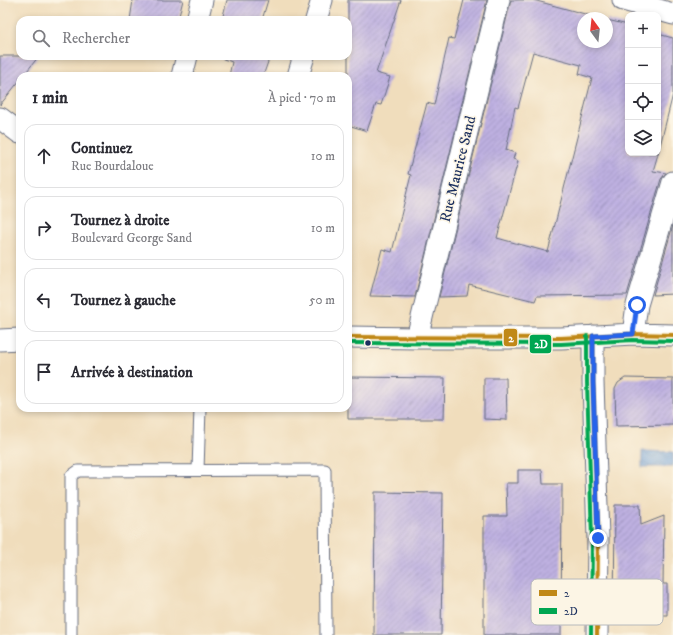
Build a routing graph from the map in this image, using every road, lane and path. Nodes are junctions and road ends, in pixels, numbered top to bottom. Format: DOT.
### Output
graph roads {
  1 [pos="202,0"];
  2 [pos="322,0"];
  3 [pos="499,0"];
  4 [pos="623,0"];
  5 [pos="673,14"];
  6 [pos="198,16"];
  7 [pos="317,16"];
  8 [pos="186,60"];
  9 [pos="303,60"];
  10 [pos="183,72"];
  11 [pos="299,72"];
  12 [pos="0,118"];
  13 [pos="16,130"];
  14 [pos="673,182"];
  15 [pos="633,334"];
  16 [pos="673,335"];
  17 [pos="352,336"];
  18 [pos="593,336"];
  19 [pos="417,338"];
  20 [pos="16,339"];
  21 [pos="0,340"];
  22 [pos="200,412"];
  23 [pos="198,470"];
  24 [pos="598,579"];
  25 [pos="597,625"];
  26 [pos="70,635"];
  27 [pos="326,635"];
  28 [pos="597,635"];
  1 -- 6 [label="street"];
  2 -- 7 [label="street"];
  3 -- 19 [label="street, Rue Maurice Sand"];
  4 -- 5 [label="street"];
  8 -- 10 [label="street"];
  9 -- 11 [label="street"];
  12 -- 13 [label="street"];
  14 -- 15 [label="street"];
  15 -- 16 [label="street"];
  15 -- 18 [label="street"];
  17 -- 19 [label="street"];
  18 -- 19 [label="street"];
  18 -- 24 [label="street"];
  20 -- 21 [label="street"];
  22 -- 23 [label="lane"];
  23 -- 26 [label="lane"];
  23 -- 27 [label="lane"];
  25 -- 28 [label="street"];
}
